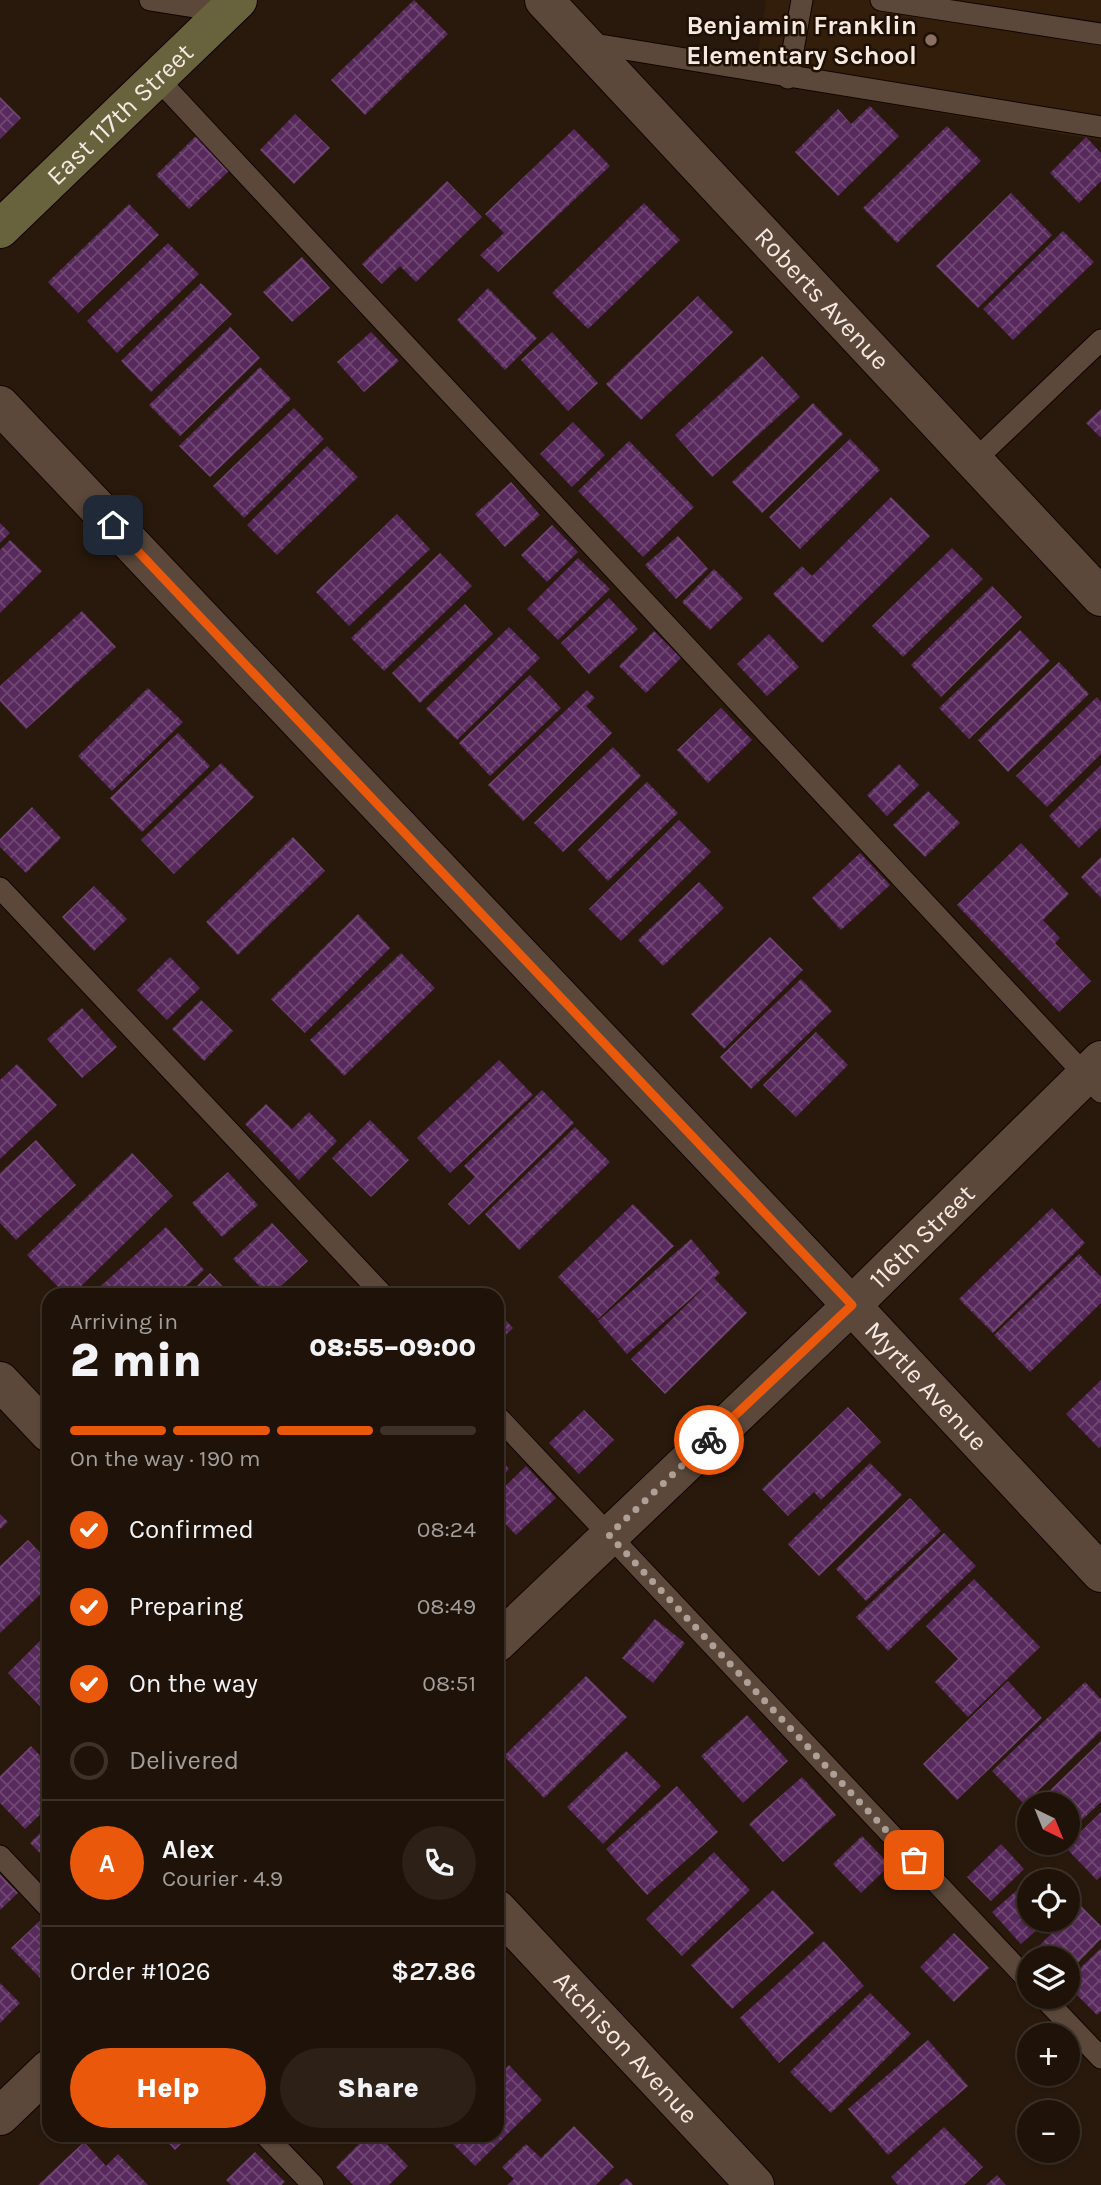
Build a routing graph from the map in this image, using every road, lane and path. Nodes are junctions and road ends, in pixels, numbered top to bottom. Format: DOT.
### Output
graph roads {
  1 [pos="150,0"];
  2 [pos="544,0"];
  3 [pos="802,0"];
  4 [pos="881,0"];
  5 [pos="232,6"];
  6 [pos="1101,34"];
  7 [pos="584,43"];
  8 [pos="157,78"];
  9 [pos="788,78"];
  10 [pos="1101,127"];
  11 [pos="0,229"];
  12 [pos="1101,340"];
  13 [pos="0,405"];
  14 [pos="974,461"];
  15 [pos="1101,597"];
  16 [pos="0,888"];
  17 [pos="1096,1076"];
  18 [pos="376,1288"];
  19 [pos="852,1305"];
  20 [pos="0,1381"];
  21 [pos="504,1423"];
  22 [pos="42,1426"];
  23 [pos="609,1535"];
  24 [pos="1101,1573"];
  25 [pos="504,1636"];
  26 [pos="0,1856"];
  27 [pos="42,1901"];
  28 [pos="504,1916"];
  29 [pos="1017,1969"];
  30 [pos="1054,2009"];
  31 [pos="1101,2058"];
  32 [pos="42,2076"];
  33 [pos="0,2116"];
  34 [pos="272,2142"];
  35 [pos="313,2185"];
  36 [pos="755,2185"];
  1 -- 5 [label="lane"];
  2 -- 7 [label="street, Roberts Avenue"];
  3 -- 9 [label="lane"];
  4 -- 6 [label="lane"];
  5 -- 8 [label="street, East 117th Street"];
  7 -- 9 [label="lane"];
  7 -- 14 [label="street, Roberts Avenue"];
  8 -- 11 [label="street, East 117th Street"];
  8 -- 17 [label="lane"];
  9 -- 10 [label="lane"];
  12 -- 14 [label="lane"];
  13 -- 19 [label="street, Myrtle Avenue"];
  14 -- 15 [label="street, Roberts Avenue"];
  16 -- 18 [label="lane"];
  17 -- 19 [label="street, 116th Street"];
  19 -- 23 [label="street, 116th Street"];
  19 -- 24 [label="street, Myrtle Avenue"];
  20 -- 22 [label="street"];
  21 -- 23 [label="lane"];
  23 -- 25 [label="street, 116th Street"];
  23 -- 29 [label="lane"];
  26 -- 27 [label="lane"];
  28 -- 36 [label="street, Atchison Avenue"];
  30 -- 31 [label="lane"];
  32 -- 33 [label="street"];
  34 -- 35 [label="lane"];
}
